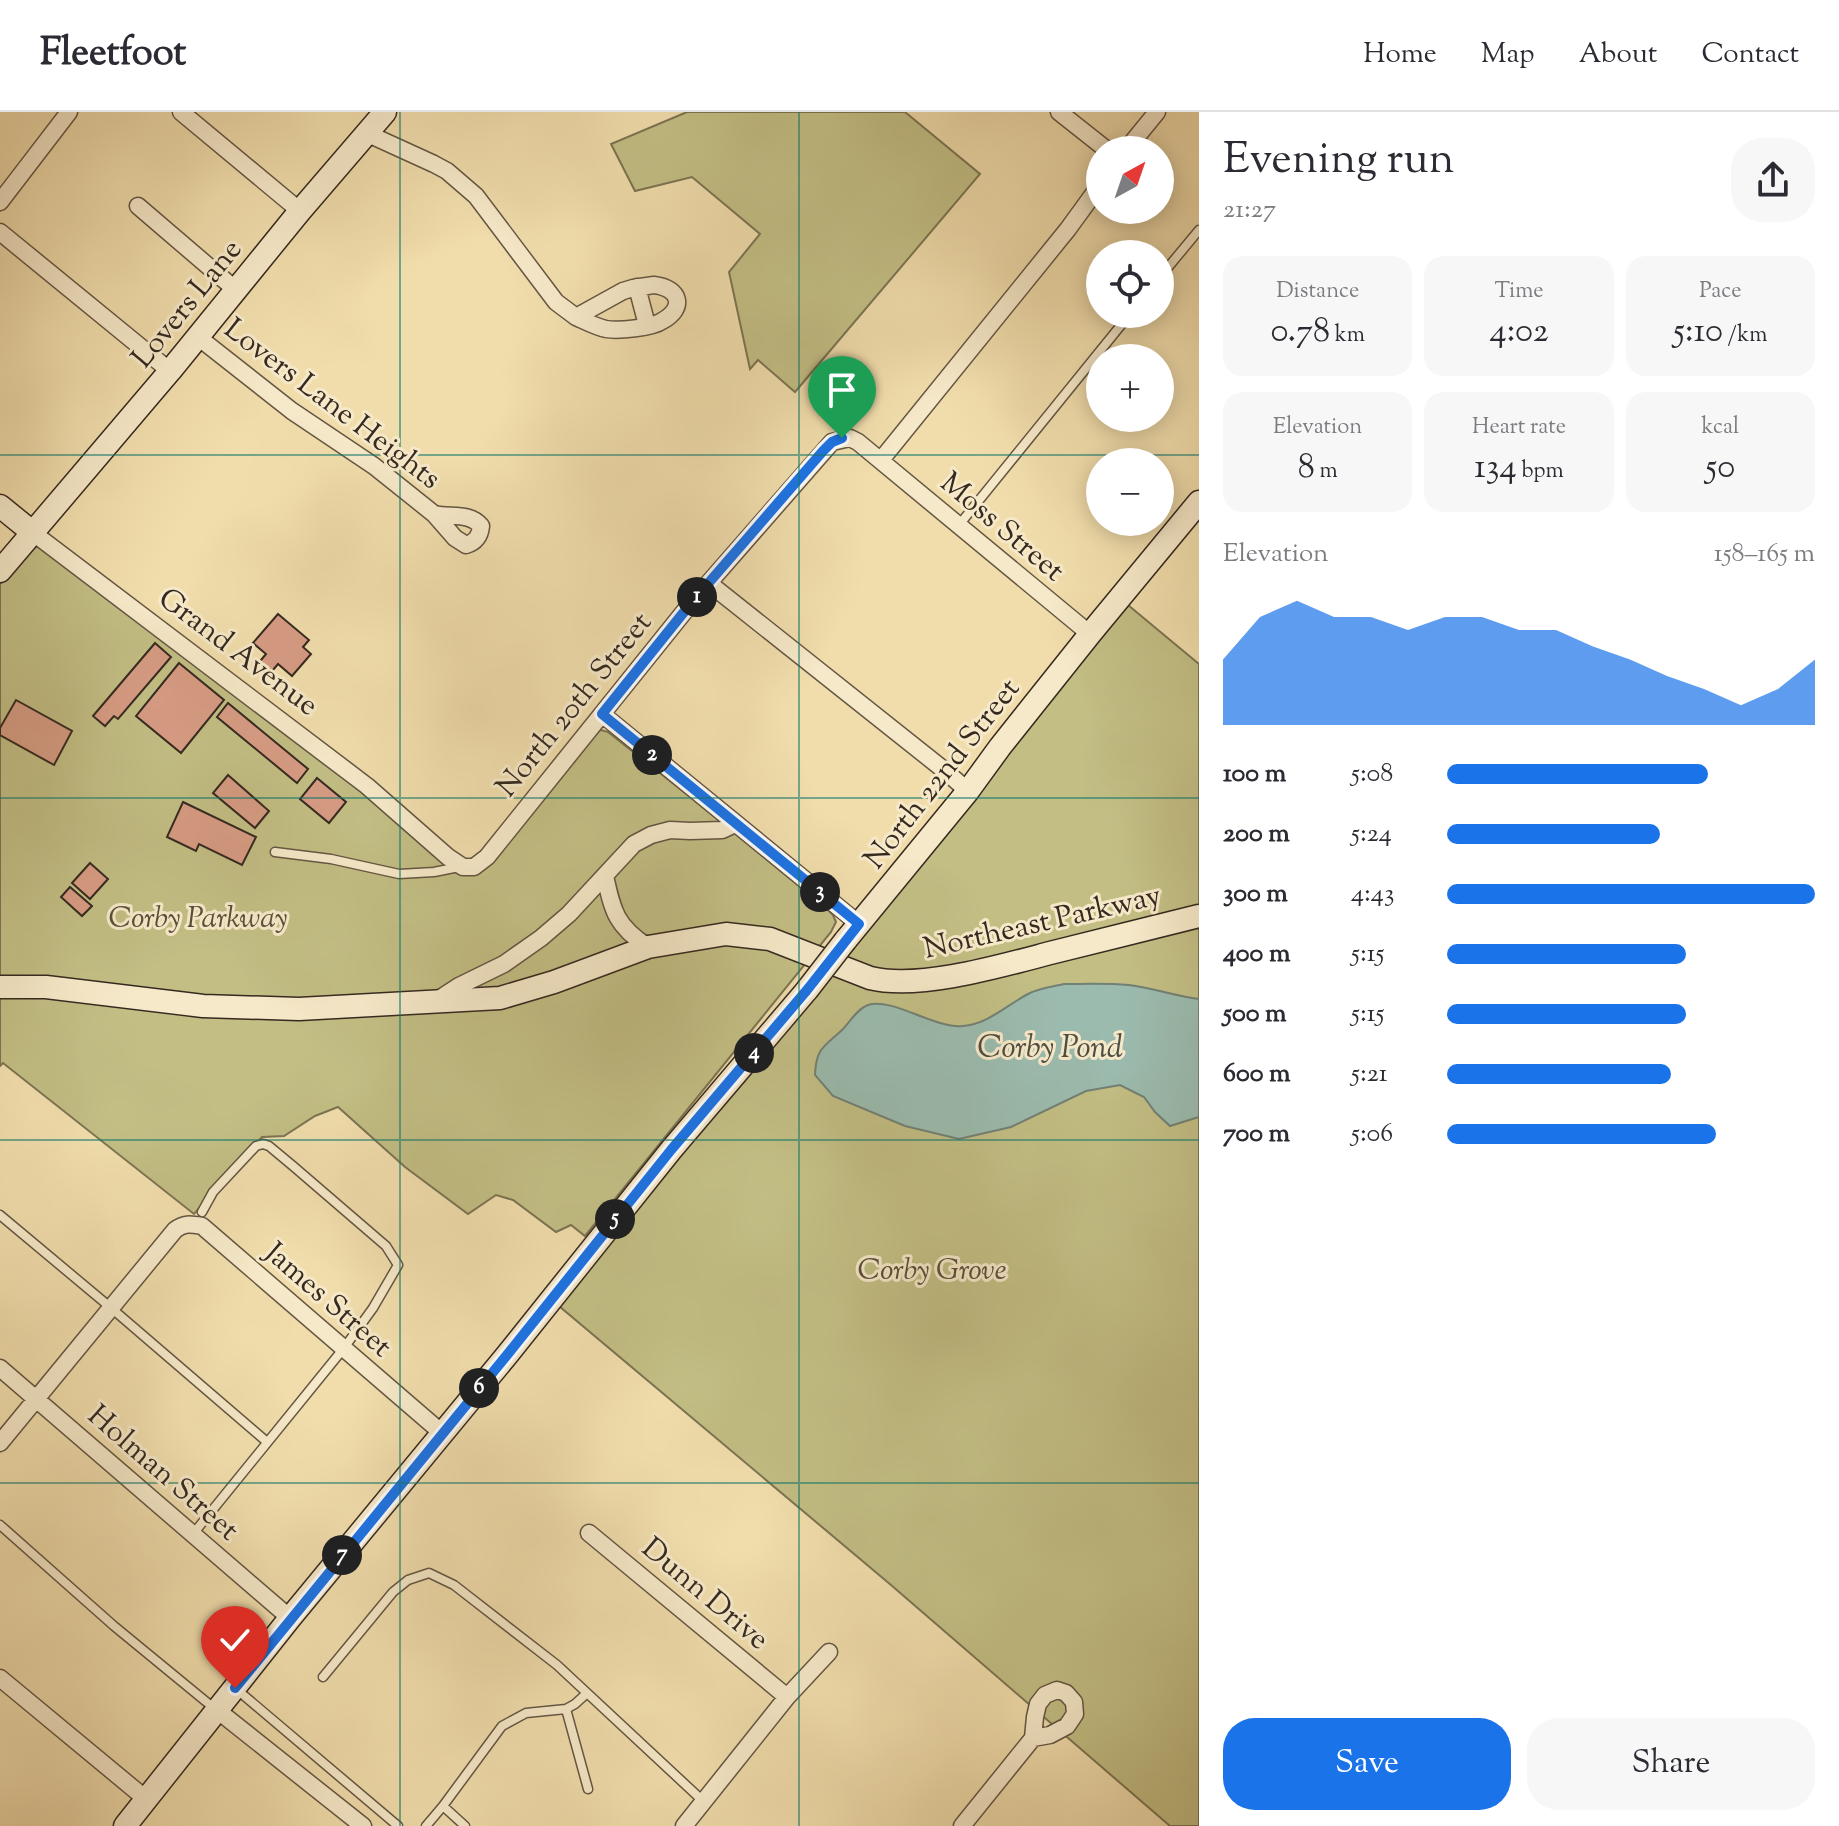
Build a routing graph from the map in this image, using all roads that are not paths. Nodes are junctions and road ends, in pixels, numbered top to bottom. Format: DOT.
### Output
graph roads {
  1 [pos="69,112"];
  2 [pos="181,112"];
  3 [pos="385,112"];
  4 [pos="1059,112"];
  5 [pos="1157,112"];
  6 [pos="366,133"];
  7 [pos="1089,136"];
  8 [pos="1137,136"];
  9 [pos="0,202"];
  10 [pos="1086,204"];
  11 [pos="138,206"];
  12 [pos="300,211"];
  13 [pos="1199,230"];
  14 [pos="0,232"];
  15 [pos="1174,260"];
  16 [pos="637,287"];
  17 [pos="236,290"];
  18 [pos="576,317"];
  19 [pos="647,325"];
  20 [pos="1119,328"];
  21 [pos="198,337"];
  22 [pos="170,371"];
  23 [pos="881,460"];
  24 [pos="1199,502"];
  25 [pos="0,506"];
  26 [pos="434,514"];
  27 [pos="959,526"];
  28 [pos="32,532"];
  29 [pos="0,571"];
  30 [pos="710,584"];
  31 [pos="1090,634"];
  32 [pos="602,714"];
  33 [pos="968,791"];
  34 [pos="735,824"];
  35 [pos="275,852"];
  36 [pos="463,867"];
  37 [pos="605,876"];
  38 [pos="1199,916"];
  39 [pos="852,932"];
  40 [pos="648,947"];
  41 [pos="0,987"];
  42 [pos="435,1002"];
  43 [pos="202,1212"];
  44 [pos="0,1215"];
  45 [pos="110,1307"];
  46 [pos="344,1348"];
  47 [pos="0,1368"];
  48 [pos="36,1399"];
  49 [pos="442,1433"];
  50 [pos="267,1442"];
  51 [pos="0,1443"];
  52 [pos="0,1525"];
  53 [pos="589,1533"];
  54 [pos="193,1535"];
  55 [pos="290,1618"];
  56 [pos="829,1652"];
  57 [pos="323,1677"];
  58 [pos="0,1678"];
  59 [pos="235,1688"];
  60 [pos="586,1694"];
  61 [pos="787,1697"];
  62 [pos="566,1709"];
  63 [pos="217,1710"];
  64 [pos="1033,1738"];
  65 [pos="588,1789"];
  66 [pos="146,1799"];
  67 [pos="704,1801"];
  68 [pos="443,1806"];
  69 [pos="125,1826"];
  70 [pos="363,1826"];
  71 [pos="398,1826"];
  72 [pos="426,1826"];
  73 [pos="465,1826"];
  74 [pos="684,1826"];
  75 [pos="962,1826"];
  1 -- 9 [label="street"];
  2 -- 12 [label="street"];
  3 -- 6 [label="street, Lovers Lane"];
  4 -- 7 [label="street"];
  5 -- 8 [label="street"];
  6 -- 12 [label="street, Lovers Lane"];
  6 -- 18 [label="street"];
  10 -- 23 [label="street"];
  11 -- 17 [label="street, Lovers Lane Heights"];
  12 -- 17 [label="street, Lovers Lane"];
  13 -- 15 [label="lane"];
  14 -- 22 [label="street"];
  16 -- 18 [label="street"];
  16 -- 19 [label="street"];
  16 -- 19 [label="street"];
  17 -- 21 [label="street, Lovers Lane"];
  18 -- 19 [label="street"];
  20 -- 27 [label="lane"];
  21 -- 22 [label="street, Lovers Lane"];
  21 -- 26 [label="street, Lovers Lane Heights"];
  22 -- 28 [label="street, Lovers Lane"];
  23 -- 27 [label="street, Moss Street"];
  23 -- 30 [label="street, North 20th Street"];
  24 -- 31 [label="street, North 22nd Street"];
  25 -- 28 [label="street, Grand Avenue"];
  27 -- 31 [label="street, Moss Street"];
  28 -- 29 [label="street, Lovers Lane"];
  28 -- 36 [label="street, Grand Avenue"];
  30 -- 32 [label="street, North 20th Street"];
  30 -- 33 [label="street"];
  31 -- 33 [label="street, North 22nd Street"];
  32 -- 34 [label="street"];
  32 -- 36 [label="street, North 20th Street"];
  33 -- 39 [label="street, North 22nd Street"];
  34 -- 37 [label="street"];
  34 -- 39 [label="street"];
  35 -- 36 [label="lane"];
  37 -- 40 [label="street"];
  37 -- 42 [label="street"];
  38 -- 40 [label="street, Northeast Parkway"];
  39 -- 49 [label="street, North 22nd Street, bridge"];
  40 -- 42 [label="street"];
  41 -- 42 [label="street"];
  43 -- 46 [label="lane"];
  44 -- 45 [label="lane"];
  45 -- 46 [label="street, James Street"];
  45 -- 48 [label="street"];
  45 -- 50 [label="lane"];
  46 -- 49 [label="street, James Street"];
  46 -- 50 [label="lane"];
  47 -- 48 [label="street, Holman Street"];
  48 -- 51 [label="street"];
  48 -- 54 [label="street, Holman Street"];
  49 -- 55 [label="street, North 22nd Street"];
  50 -- 54 [label="lane"];
  52 -- 63 [label="lane"];
  53 -- 61 [label="street, Dunn Drive"];
  54 -- 55 [label="street, Holman Street"];
  55 -- 59 [label="street, North 22nd Street"];
  56 -- 61 [label="street"];
  57 -- 60 [label="lane"];
  58 -- 66 [label="street"];
  59 -- 63 [label="street, North 22nd Street"];
  59 -- 71 [label="lane"];
  60 -- 62 [label="lane"];
  60 -- 67 [label="lane"];
  61 -- 67 [label="street"];
  62 -- 65 [label="lane"];
  62 -- 68 [label="lane"];
  63 -- 66 [label="street, North 22nd Street"];
  63 -- 70 [label="street"];
  64 -- 75 [label="street"];
  66 -- 69 [label="street, North 22nd Street"];
  67 -- 74 [label="street"];
  68 -- 72 [label="lane"];
  68 -- 73 [label="lane"];
}
